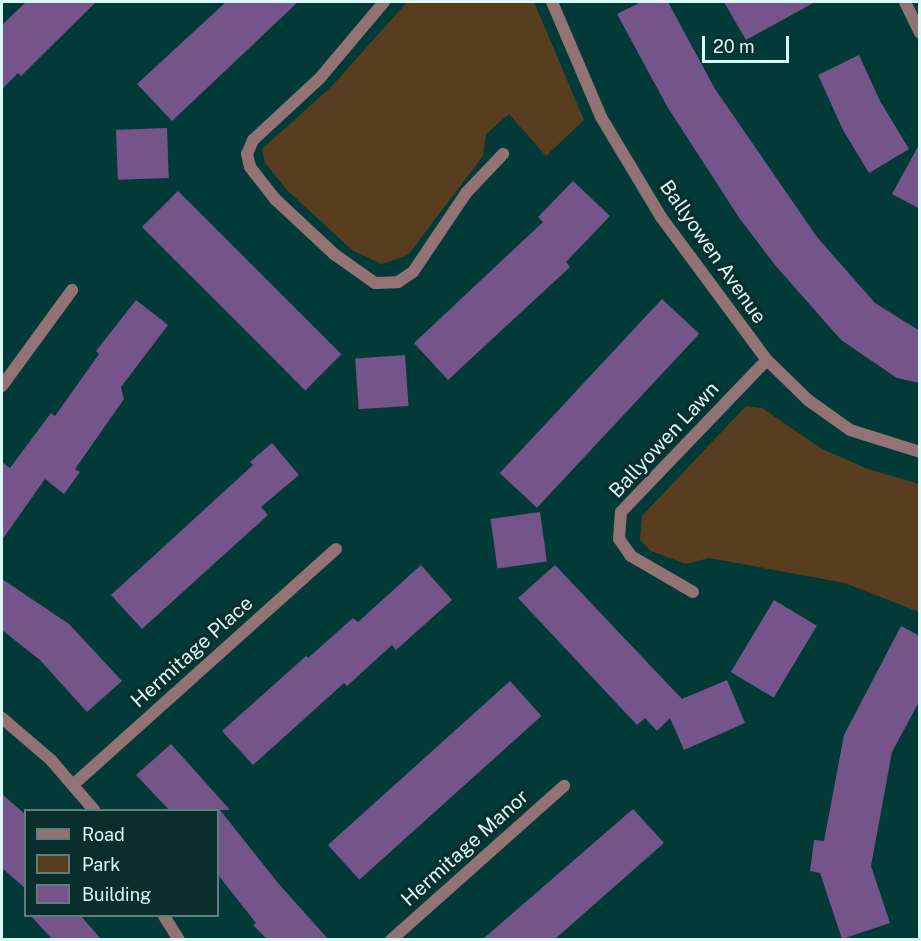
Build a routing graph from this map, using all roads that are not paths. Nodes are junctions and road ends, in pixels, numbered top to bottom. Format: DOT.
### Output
graph roads {
  1 [pos="384,2"];
  2 [pos="552,2"];
  3 [pos="905,2"];
  4 [pos="920,33"];
  5 [pos="503,154"];
  6 [pos="72,290"];
  7 [pos="767,360"];
  8 [pos="2,386"];
  9 [pos="920,452"];
  10 [pos="336,549"];
  11 [pos="693,592"];
  12 [pos="2,718"];
  13 [pos="74,784"];
  14 [pos="564,786"];
  15 [pos="93,809"];
  16 [pos="165,917"];
  17 [pos="179,939"];
  18 [pos="391,939"];
  1 -- 5 [label="street"];
  2 -- 7 [label="street, Ballyowen Avenue"];
  3 -- 4 [label="street"];
  6 -- 8 [label="street"];
  7 -- 9 [label="street, Ballyowen Avenue"];
  7 -- 11 [label="street, Ballyowen Lawn"];
  10 -- 13 [label="street, Hermitage Place"];
  12 -- 13 [label="street"];
  13 -- 15 [label="street"];
  14 -- 18 [label="street, Hermitage Manor"];
  16 -- 17 [label="street"];
}
